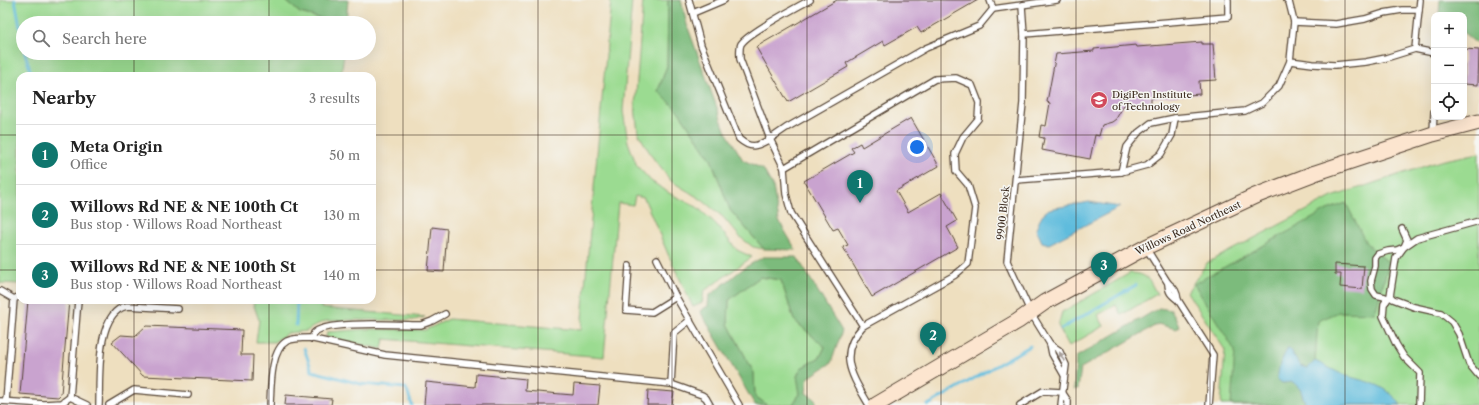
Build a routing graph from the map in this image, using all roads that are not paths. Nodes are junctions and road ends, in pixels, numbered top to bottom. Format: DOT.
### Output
graph roads {
  1 [pos="689,0"];
  2 [pos="724,0"];
  3 [pos="810,0"];
  4 [pos="990,0"];
  5 [pos="1057,0"];
  6 [pos="1228,0"];
  7 [pos="1287,0"];
  8 [pos="1420,0"];
  9 [pos="1022,6"];
  10 [pos="993,9"];
  11 [pos="1419,10"];
  12 [pos="692,13"];
  13 [pos="1294,22"];
  14 [pos="1024,34"];
  15 [pos="1415,49"];
  16 [pos="1431,52"];
  17 [pos="1290,61"];
  18 [pos="1174,118"];
  19 [pos="1434,120"];
  20 [pos="1479,122"];
  21 [pos="1433,134"];
  22 [pos="770,139"];
  23 [pos="784,168"];
  24 [pos="1120,172"];
  25 [pos="1016,180"];
  26 [pos="1479,221"];
  27 [pos="1402,228"];
  28 [pos="1146,247"];
  29 [pos="1404,248"];
  30 [pos="656,259"];
  31 [pos="629,266"];
  32 [pos="0,291"];
  33 [pos="676,297"];
  34 [pos="1388,298"];
  35 [pos="14,299"];
  36 [pos="78,304"];
  37 [pos="178,309"];
  38 [pos="1031,312"];
  39 [pos="445,314"];
  40 [pos="690,320"];
  41 [pos="863,326"];
  42 [pos="312,339"];
  43 [pos="1479,376"];
  44 [pos="671,384"];
  45 [pos="1062,392"];
  46 [pos="188,395"];
  47 [pos="70,397"];
  48 [pos="3,401"];
  49 [pos="87,405"];
  50 [pos="99,405"];
  51 [pos="109,405"];
  52 [pos="270,405"];
  53 [pos="710,405"];
  54 [pos="739,405"];
  55 [pos="869,405"];
  56 [pos="876,405"];
  57 [pos="1020,405"];
  58 [pos="1061,405"];
  59 [pos="1068,405"];
  60 [pos="1209,405"];
  61 [pos="1419,405"];
  1 -- 12 [label="lane"];
  2 -- 12 [label="lane"];
  3 -- 22 [label="lane"];
  4 -- 10 [label="lane"];
  5 -- 9 [label="lane"];
  6 -- 14 [label="lane"];
  7 -- 13 [label="lane"];
  8 -- 11 [label="lane"];
  9 -- 10 [label="lane"];
  9 -- 14 [label="lane, 9900 Block"];
  10 -- 22 [label="lane"];
  11 -- 13 [label="lane"];
  11 -- 15 [label="lane"];
  12 -- 22 [label="lane"];
  13 -- 17 [label="lane"];
  14 -- 25 [label="lane, 9900 Block"];
  15 -- 16 [label="lane"];
  15 -- 17 [label="lane"];
  17 -- 18 [label="lane"];
  18 -- 24 [label="lane"];
  18 -- 24 [label="lane"];
  19 -- 21 [label="lane"];
  20 -- 21 [label="main road, Willows Road Northeast"];
  21 -- 28 [label="main road, Willows Road Northeast"];
  22 -- 23 [label="lane"];
  23 -- 41 [label="lane"];
  23 -- 41 [label="lane"];
  24 -- 25 [label="lane"];
  25 -- 38 [label="lane, 9900 Block"];
  26 -- 29 [label="lane"];
  27 -- 29 [label="lane"];
  28 -- 38 [label="main road, Willows Road Northeast"];
  28 -- 60 [label="lane"];
  29 -- 34 [label="lane"];
  29 -- 34 [label="lane"];
  30 -- 33 [label="lane"];
  31 -- 33 [label="lane"];
  32 -- 35 [label="lane"];
  33 -- 40 [label="lane"];
  34 -- 43 [label="lane"];
  34 -- 61 [label="lane"];
  35 -- 48 [label="lane"];
  36 -- 47 [label="lane"];
  37 -- 50 [label="lane"];
  38 -- 45 [label="lane, 9900 Block"];
  38 -- 56 [label="main road, Willows Road Northeast"];
  39 -- 42 [label="lane"];
  40 -- 44 [label="lane"];
  40 -- 54 [label="lane"];
  41 -- 55 [label="lane"];
  42 -- 44 [label="lane"];
  42 -- 52 [label="lane"];
  44 -- 53 [label="lane"];
  45 -- 57 [label="lane"];
  45 -- 58 [label="lane, 9900 Block"];
  45 -- 59 [label="lane"];
  46 -- 51 [label="lane"];
  47 -- 48 [label="lane"];
  47 -- 49 [label="lane"];
}
